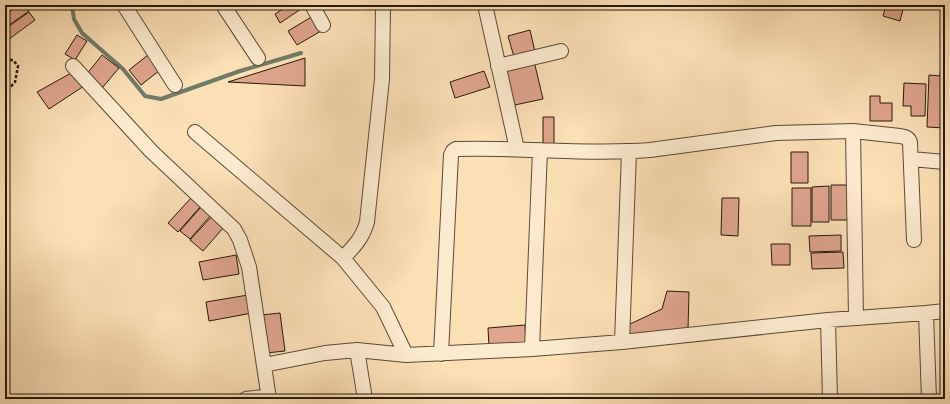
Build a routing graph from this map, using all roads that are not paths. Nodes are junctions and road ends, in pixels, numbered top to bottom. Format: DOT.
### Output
graph roads {
  1 [pos="124,5"];
  2 [pos="223,5"];
  3 [pos="312,5"];
  4 [pos="383,5"];
  5 [pos="485,5"];
  6 [pos="323,25"];
  7 [pos="561,52"];
  8 [pos="258,58"];
  9 [pos="73,66"];
  10 [pos="498,66"];
  11 [pos="175,85"];
  12 [pos="853,131"];
  13 [pos="195,132"];
  14 [pos="517,149"];
  15 [pos="540,150"];
  16 [pos="629,152"];
  17 [pos="911,158"];
  18 [pos="945,162"];
  19 [pos="914,240"];
  20 [pos="343,258"];
  21 [pos="945,310"];
  22 [pos="926,313"];
  23 [pos="856,318"];
  24 [pos="828,320"];
  25 [pos="622,342"];
  26 [pos="532,349"];
  27 [pos="357,350"];
  28 [pos="441,354"];
  29 [pos="406,355"];
  30 [pos="264,365"];
  31 [pos="269,398"];
  32 [pos="246,399"];
  33 [pos="365,399"];
  34 [pos="830,399"];
  35 [pos="930,399"];
  1 -- 11 [label="street"];
  2 -- 8 [label="street"];
  3 -- 6 [label="street"];
  4 -- 20 [label="street"];
  5 -- 10 [label="street"];
  7 -- 10 [label="street"];
  9 -- 30 [label="street"];
  10 -- 14 [label="street"];
  12 -- 16 [label="street"];
  12 -- 17 [label="street"];
  12 -- 23 [label="street"];
  13 -- 20 [label="street"];
  14 -- 15 [label="street"];
  14 -- 28 [label="street"];
  15 -- 16 [label="street"];
  15 -- 26 [label="street"];
  16 -- 25 [label="street"];
  17 -- 18 [label="street"];
  17 -- 19 [label="street"];
  20 -- 29 [label="street"];
  21 -- 22 [label="street"];
  22 -- 23 [label="street"];
  22 -- 35 [label="street"];
  23 -- 24 [label="street"];
  24 -- 25 [label="street"];
  24 -- 34 [label="street"];
  25 -- 26 [label="street"];
  26 -- 28 [label="street"];
  27 -- 29 [label="street"];
  27 -- 30 [label="street"];
  27 -- 33 [label="street"];
  28 -- 29 [label="street"];
  30 -- 31 [label="street"];
  31 -- 32 [label="street"];
}
